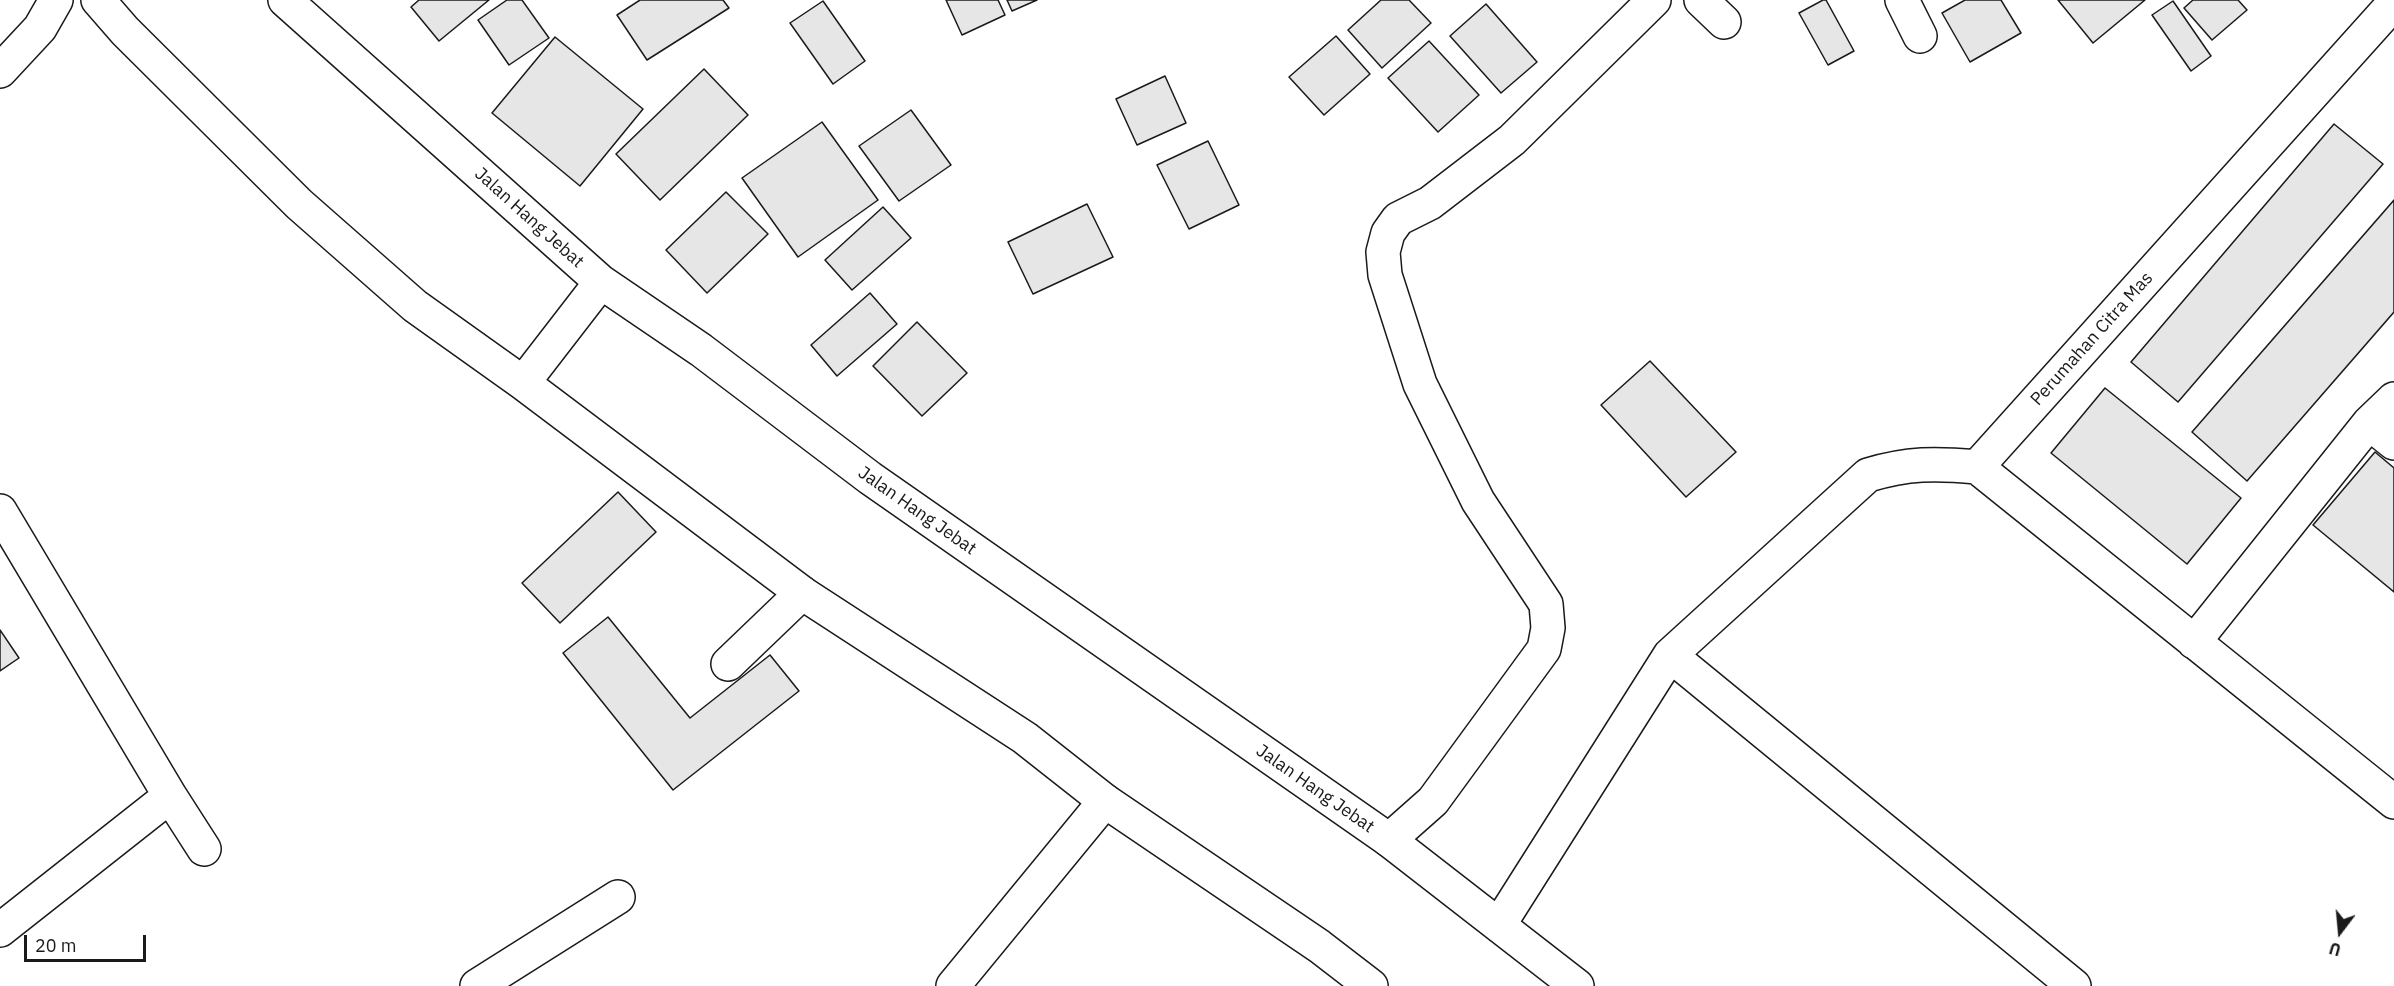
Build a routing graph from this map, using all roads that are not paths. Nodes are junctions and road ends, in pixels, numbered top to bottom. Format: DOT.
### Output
graph roads {
  1 [pos="56,0"];
  2 [pos="98,0"];
  3 [pos="285,0"];
  4 [pos="1654,0"];
  5 [pos="1902,0"];
  6 [pos="2394,3"];
  7 [pos="1920,36"];
  8 [pos="0,71"];
  9 [pos="601,282"];
  10 [pos="523,383"];
  11 [pos="2394,399"];
  12 [pos="2369,423"];
  13 [pos="2394,443"];
  14 [pos="1977,467"];
  15 [pos="0,510"];
  16 [pos="802,593"];
  17 [pos="2194,642"];
  18 [pos="1670,655"];
  19 [pos="728,664"];
  20 [pos="170,796"];
  21 [pos="1105,801"];
  22 [pos="2394,802"];
  23 [pos="1389,840"];
  24 [pos="204,849"];
  25 [pos="618,897"];
  26 [pos="1499,925"];
  27 [pos="0,930"];
  28 [pos="477,986"];
  29 [pos="953,986"];
  30 [pos="1371,986"];
  31 [pos="1577,986"];
  32 [pos="2074,986"];
  1 -- 8 [label="main road"];
  2 -- 10 [label="main road"];
  3 -- 9 [label="main road, Jalan Hang Jebat"];
  4 -- 23 [label="main road"];
  5 -- 7 [label="main road"];
  6 -- 14 [label="main road, Perumahan Citra Mas"];
  9 -- 10 [label="main road"];
  9 -- 23 [label="main road, Jalan Hang Jebat"];
  10 -- 16 [label="main road"];
  11 -- 12 [label="main road"];
  12 -- 13 [label="main road"];
  12 -- 17 [label="main road"];
  14 -- 17 [label="main road"];
  14 -- 18 [label="main road"];
  15 -- 20 [label="main road"];
  16 -- 19 [label="main road"];
  16 -- 21 [label="main road"];
  17 -- 22 [label="main road"];
  18 -- 26 [label="main road"];
  18 -- 32 [label="main road"];
  20 -- 24 [label="main road"];
  20 -- 27 [label="main road"];
  21 -- 29 [label="main road"];
  21 -- 30 [label="main road"];
  23 -- 26 [label="main road, Jalan Hang Jebat"];
  25 -- 28 [label="main road"];
  26 -- 31 [label="main road, Jalan Hang Jebat"];
}
